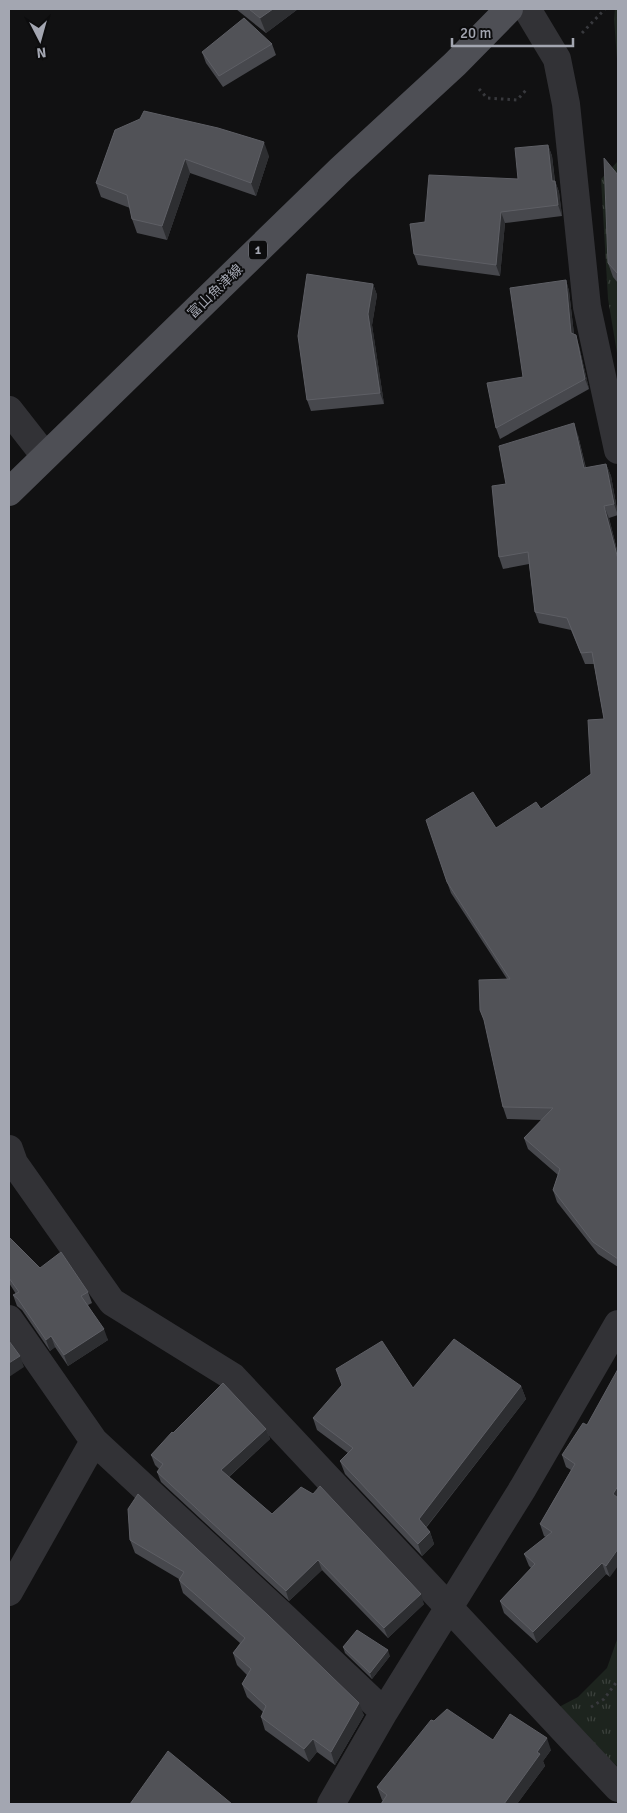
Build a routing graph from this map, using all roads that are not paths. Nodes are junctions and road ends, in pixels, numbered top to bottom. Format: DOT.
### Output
graph roads {
  1 [pos="509,9"];
  2 [pos="527,9"];
  3 [pos="9,410"];
  4 [pos="618,450"];
  5 [pos="45,456"];
  6 [pos="9,492"];
  7 [pos="9,1149"];
  8 [pos="9,1319"];
  9 [pos="618,1324"];
  10 [pos="94,1441"];
  11 [pos="9,1592"];
  12 [pos="449,1607"];
  13 [pos="384,1712"];
  14 [pos="618,1788"];
  15 [pos="331,1804"];
  1 -- 5 [label="main road, 富山魚津線 / 1"];
  2 -- 4 [label="street"];
  3 -- 5 [label="street"];
  5 -- 6 [label="main road, 富山魚津線 / 1"];
  7 -- 12 [label="street"];
  8 -- 10 [label="street"];
  9 -- 12 [label="street"];
  10 -- 11 [label="street"];
  10 -- 13 [label="street"];
  12 -- 13 [label="street"];
  12 -- 14 [label="street"];
  13 -- 15 [label="street"];
}
